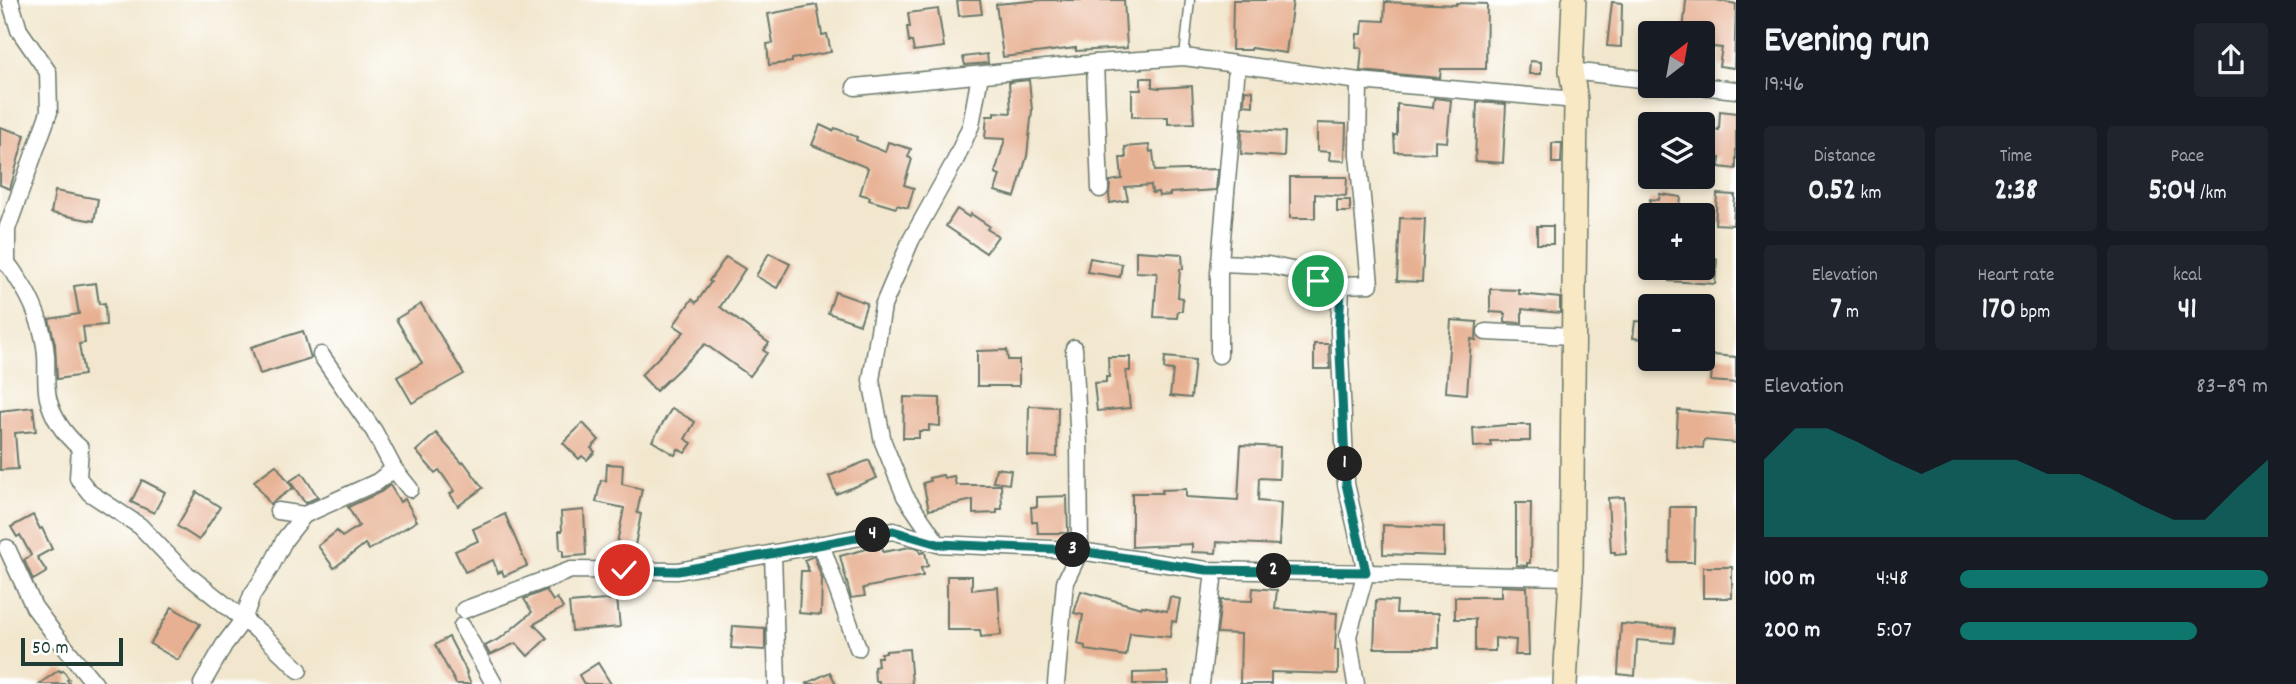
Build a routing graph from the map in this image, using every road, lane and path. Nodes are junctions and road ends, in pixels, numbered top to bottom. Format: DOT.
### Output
graph roads {
  1 [pos="10,0"];
  2 [pos="1190,0"];
  3 [pos="1574,0"];
  4 [pos="1184,57"];
  5 [pos="1095,62"];
  6 [pos="1237,65"];
  7 [pos="1572,71"];
  8 [pos="980,75"];
  9 [pos="1638,79"];
  10 [pos="1359,81"];
  11 [pos="855,87"];
  12 [pos="1715,88"];
  13 [pos="1736,90"];
  14 [pos="1576,100"];
  15 [pos="1100,189"];
  16 [pos="3,261"];
  17 [pos="1220,263"];
  18 [pos="1341,285"];
  19 [pos="1486,332"];
  20 [pos="1573,336"];
  21 [pos="1074,348"];
  22 [pos="321,355"];
  23 [pos="1219,355"];
  24 [pos="394,469"];
  25 [pos="410,488"];
  26 [pos="278,511"];
  27 [pos="304,515"];
  28 [pos="821,544"];
  29 [pos="938,544"];
  30 [pos="7,548"];
  31 [pos="1080,551"];
  32 [pos="773,553"];
  33 [pos="1214,570"];
  34 [pos="1366,572"];
  35 [pos="1571,577"];
  36 [pos="243,620"];
  37 [pos="858,648"];
  38 [pos="299,670"];
  39 [pos="95,684"];
  40 [pos="202,684"];
  41 [pos="494,684"];
  42 [pos="777,684"];
  43 [pos="1056,684"];
  44 [pos="1201,684"];
  45 [pos="1356,684"];
  46 [pos="1565,684"];
  1 -- 16 [label="street"];
  2 -- 4 [label="lane"];
  3 -- 7 [label="main road"];
  4 -- 5 [label="street"];
  4 -- 6 [label="street"];
  5 -- 8 [label="street"];
  5 -- 15 [label="street"];
  6 -- 10 [label="street"];
  6 -- 17 [label="street"];
  7 -- 9 [label="street"];
  7 -- 14 [label="main road"];
  8 -- 11 [label="street"];
  8 -- 29 [label="street"];
  10 -- 14 [label="street"];
  10 -- 18 [label="street"];
  12 -- 13 [label="street"];
  14 -- 20 [label="main road"];
  16 -- 36 [label="street"];
  17 -- 18 [label="street"];
  17 -- 23 [label="street"];
  18 -- 34 [label="street"];
  19 -- 20 [label="street"];
  20 -- 35 [label="main road"];
  21 -- 31 [label="street"];
  22 -- 24 [label="street"];
  24 -- 25 [label="street"];
  24 -- 27 [label="street"];
  26 -- 27 [label="street"];
  27 -- 36 [label="street"];
  28 -- 29 [label="street"];
  28 -- 32 [label="street"];
  28 -- 37 [label="street"];
  29 -- 31 [label="street"];
  30 -- 39 [label="street"];
  31 -- 33 [label="street"];
  31 -- 43 [label="street"];
  32 -- 41 [label="street"];
  32 -- 42 [label="street"];
  33 -- 34 [label="street"];
  33 -- 44 [label="street"];
  34 -- 35 [label="street"];
  34 -- 45 [label="street"];
  35 -- 46 [label="main road"];
  36 -- 38 [label="street"];
  36 -- 40 [label="street"];
}
